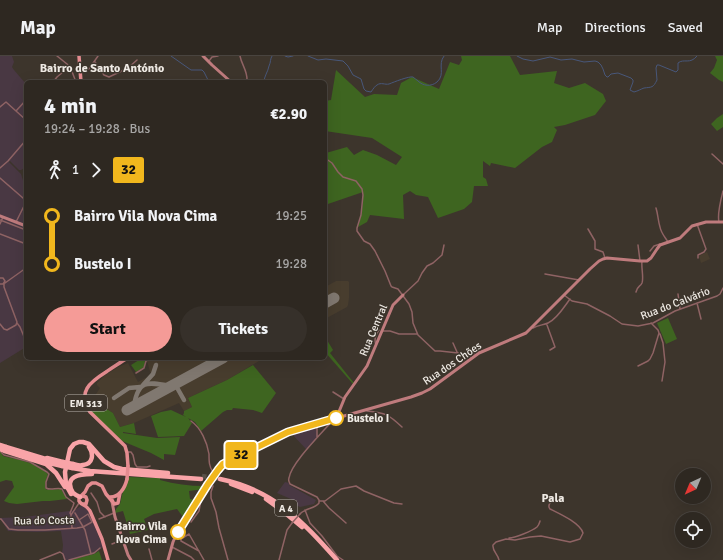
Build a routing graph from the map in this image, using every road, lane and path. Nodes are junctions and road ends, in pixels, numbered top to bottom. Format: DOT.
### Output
graph roads {
  1 [pos="57,56"];
  2 [pos="79,56"];
  3 [pos="98,56"];
  4 [pos="203,56"];
  5 [pos="218,56"];
  6 [pos="240,56"];
  7 [pos="137,60"];
  8 [pos="208,61"];
  9 [pos="95,62"];
  10 [pos="70,67"];
  11 [pos="80,70"];
  12 [pos="55,80"];
  13 [pos="75,80"];
  14 [pos="81,80"];
  15 [pos="228,80"];
  16 [pos="247,80"];
  17 [pos="24,102"];
  18 [pos="0,107"];
  19 [pos="16,111"];
  20 [pos="24,118"];
  21 [pos="24,142"];
  22 [pos="712,154"];
  23 [pos="327,160"];
  24 [pos="723,164"];
  25 [pos="0,168"];
  26 [pos="0,178"];
  27 [pos="723,191"];
  28 [pos="24,199"];
  29 [pos="24,206"];
  30 [pos="656,208"];
  31 [pos="1,219"];
  32 [pos="16,222"];
  33 [pos="721,222"];
  34 [pos="0,224"];
  35 [pos="697,224"];
  36 [pos="24,225"];
  37 [pos="24,229"];
  38 [pos="588,229"];
  39 [pos="0,234"];
  40 [pos="668,242"];
  41 [pos="24,243"];
  42 [pos="662,244"];
  43 [pos="638,245"];
  44 [pos="444,246"];
  45 [pos="650,250"];
  46 [pos="606,258"];
  47 [pos="698,258"];
  48 [pos="641,261"];
  49 [pos="24,269"];
  50 [pos="545,274"];
  51 [pos="2,278"];
  52 [pos="10,278"];
  53 [pos="579,280"];
  54 [pos="3,284"];
  55 [pos="723,288"];
  56 [pos="636,292"];
  57 [pos="678,294"];
  58 [pos="403,295"];
  59 [pos="564,295"];
  60 [pos="570,299"];
  61 [pos="697,303"];
  62 [pos="680,309"];
  63 [pos="701,319"];
  64 [pos="17,323"];
  65 [pos="0,324"];
  66 [pos="546,324"];
  67 [pos="651,324"];
  68 [pos="381,330"];
  69 [pos="529,330"];
  70 [pos="659,333"];
  71 [pos="417,334"];
  72 [pos="24,337"];
  73 [pos="453,343"];
  74 [pos="550,350"];
  75 [pos="457,352"];
  76 [pos="480,352"];
  77 [pos="124,360"];
  78 [pos="148,360"];
  79 [pos="638,366"];
  80 [pos="136,373"];
  81 [pos="662,381"];
  82 [pos="333,392"];
  83 [pos="344,399"];
  84 [pos="364,410"];
  85 [pos="339,411"];
  86 [pos="340,416"];
  87 [pos="335,418"];
  88 [pos="191,421"];
  89 [pos="318,423"];
  90 [pos="312,424"];
  91 [pos="402,427"];
  92 [pos="317,430"];
  93 [pos="317,438"];
  94 [pos="1,444"];
  95 [pos="3,449"];
  96 [pos="127,452"];
  97 [pos="62,464"];
  98 [pos="73,466"];
  99 [pos="150,466"];
  100 [pos="215,471"];
  101 [pos="168,475"];
  102 [pos="202,477"];
  103 [pos="211,482"];
  104 [pos="85,492"];
  105 [pos="72,493"];
  106 [pos="91,493"];
  107 [pos="202,494"];
  108 [pos="558,498"];
  109 [pos="87,499"];
  110 [pos="115,499"];
  111 [pos="81,501"];
  112 [pos="319,501"];
  113 [pos="323,501"];
  114 [pos="117,503"];
  115 [pos="402,504"];
  116 [pos="74,509"];
  117 [pos="305,510"];
  118 [pos="114,511"];
  119 [pos="75,513"];
  120 [pos="71,515"];
  121 [pos="105,517"];
  122 [pos="0,519"];
  123 [pos="99,519"];
  124 [pos="79,520"];
  125 [pos="540,521"];
  126 [pos="191,522"];
  127 [pos="346,523"];
  128 [pos="83,527"];
  129 [pos="72,528"];
  130 [pos="507,538"];
  131 [pos="122,540"];
  132 [pos="112,544"];
  133 [pos="172,547"];
  134 [pos="100,548"];
  135 [pos="148,549"];
  136 [pos="199,551"];
  137 [pos="92,554"];
  138 [pos="40,560"];
  139 [pos="65,560"];
  140 [pos="69,560"];
  141 [pos="109,560"];
  142 [pos="131,560"];
  143 [pos="152,560"];
  144 [pos="168,560"];
  145 [pos="194,560"];
  146 [pos="204,560"];
  147 [pos="228,560"];
  148 [pos="278,560"];
  149 [pos="333,560"];
  150 [pos="336,560"];
  151 [pos="343,560"];
  152 [pos="499,560"];
  1 -- 10 [label="street"];
  2 -- 11 [label="main road"];
  3 -- 9 [label="street"];
  4 -- 8 [label="main road"];
  5 -- 8 [label="street"];
  6 -- 16 [label="street"];
  7 -- 9 [label="street"];
  8 -- 15 [label="main road"];
  9 -- 11 [label="street"];
  10 -- 12 [label="street"];
  10 -- 13 [label="street"];
  11 -- 14 [label="main road"];
  17 -- 19 [label="street"];
  18 -- 19 [label="street"];
  19 -- 20 [label="street"];
  21 -- 25 [label="street"];
  22 -- 24 [label="street"];
  23 -- 58 [label="street"];
  26 -- 28 [label="street"];
  27 -- 33 [label="street"];
  29 -- 32 [label="street"];
  30 -- 40 [label="street"];
  31 -- 32 [label="main road"];
  31 -- 34 [label="street"];
  31 -- 37 [label="street"];
  32 -- 36 [label="main road"];
  33 -- 35 [label="main road"];
  35 -- 40 [label="main road"];
  35 -- 47 [label="street"];
  38 -- 46 [label="street"];
  39 -- 41 [label="street"];
  40 -- 42 [label="main road"];
  42 -- 45 [label="street"];
  42 -- 48 [label="main road"];
  43 -- 48 [label="street"];
  44 -- 58 [label="street, Rua Central"];
  46 -- 48 [label="main road"];
  46 -- 53 [label="main road, Rua dos Chões"];
  48 -- 56 [label="street"];
  49 -- 52 [label="street"];
  50 -- 53 [label="street"];
  51 -- 52 [label="street"];
  51 -- 54 [label="street"];
  52 -- 54 [label="street"];
  53 -- 59 [label="main road, Rua dos Chões"];
  54 -- 64 [label="street"];
  55 -- 61 [label="street, Rua do Calvário"];
  57 -- 62 [label="street"];
  58 -- 68 [label="main road, Rua Central"];
  58 -- 71 [label="street"];
  59 -- 60 [label="street, Rua do Calvário"];
  59 -- 69 [label="main road, Rua dos Chões"];
  60 -- 66 [label="street"];
  60 -- 67 [label="street, Rua do Calvário"];
  61 -- 62 [label="street, Rua do Calvário"];
  61 -- 63 [label="street"];
  62 -- 67 [label="street, Rua do Calvário"];
  64 -- 65 [label="street"];
  64 -- 72 [label="street"];
  66 -- 69 [label="street"];
  66 -- 74 [label="street"];
  67 -- 70 [label="street"];
  68 -- 71 [label="street"];
  68 -- 83 [label="main road, Rua Central"];
  69 -- 76 [label="main road, Rua dos Chões"];
  70 -- 79 [label="street"];
  70 -- 81 [label="street"];
  71 -- 75 [label="street"];
  73 -- 75 [label="street"];
  75 -- 76 [label="street"];
  76 -- 84 [label="main road, Rua dos Chões"];
  77 -- 96 [label="main road, EM 313"];
  78 -- 80 [label="street"];
  82 -- 83 [label="street"];
  83 -- 85 [label="main road, Rua Central"];
  84 -- 86 [label="main road, Rua dos Chões"];
  84 -- 91 [label="street"];
  85 -- 86 [label="main road"];
  85 -- 87 [label="main road, Rua Central"];
  86 -- 87 [label="main road, Rua dos Chões"];
  87 -- 89 [label="main road, Rua dos Chões"];
  87 -- 93 [label="street"];
  88 -- 100 [label="street"];
  89 -- 90 [label="main road, Rua dos Chões"];
  89 -- 92 [label="street"];
  90 -- 92 [label="street"];
  90 -- 100 [label="main road, Rua dos Chões"];
  92 -- 93 [label="street"];
  93 -- 112 [label="street"];
  94 -- 95 [label="highway, bridge"];
  94 -- 120 [label="street"];
  95 -- 97 [label="highway"];
  95 -- 97 [label="highway"];
  95 -- 105 [label="highway"];
  96 -- 99 [label="street"];
  96 -- 110 [label="main road, bridge"];
  97 -- 98 [label="highway, bridge"];
  98 -- 101 [label="highway"];
  98 -- 105 [label="highway"];
  100 -- 103 [label="main road"];
  101 -- 102 [label="highway"];
  101 -- 105 [label="highway"];
  101 -- 105 [label="highway"];
  103 -- 107 [label="main road"];
  103 -- 147 [label="street"];
  104 -- 109 [label="main road"];
  104 -- 110 [label="main road"];
  104 -- 111 [label="main road"];
  105 -- 111 [label="highway"];
  106 -- 121 [label="street"];
  107 -- 126 [label="street"];
  107 -- 133 [label="main road"];
  108 -- 130 [label="street"];
  109 -- 111 [label="main road"];
  109 -- 111 [label="main road"];
  109 -- 141 [label="main road"];
  110 -- 114 [label="main road"];
  110 -- 118 [label="main road"];
  111 -- 116 [label="street"];
  111 -- 116 [label="street"];
  111 -- 141 [label="main road"];
  112 -- 113 [label="street"];
  112 -- 117 [label="street"];
  113 -- 115 [label="street"];
  113 -- 127 [label="street"];
  114 -- 118 [label="main road"];
  116 -- 120 [label="street"];
  117 -- 148 [label="street, bridge"];
  117 -- 151 [label="street"];
  118 -- 121 [label="street"];
  118 -- 131 [label="main road"];
  119 -- 124 [label="street"];
  120 -- 129 [label="street"];
  121 -- 123 [label="street"];
  122 -- 129 [label="street, Rua do Costa"];
  124 -- 128 [label="street"];
  124 -- 128 [label="street, Rua do Costa"];
  125 -- 130 [label="street"];
  128 -- 129 [label="street, Rua do Costa"];
  128 -- 137 [label="street"];
  130 -- 152 [label="street"];
  131 -- 132 [label="street"];
  131 -- 142 [label="main road"];
  133 -- 144 [label="main road"];
  133 -- 145 [label="street"];
  134 -- 137 [label="street"];
  135 -- 143 [label="street"];
  136 -- 136 [label="street"];
  136 -- 146 [label="street"];
  137 -- 140 [label="street"];
  138 -- 139 [label="street"];
  149 -- 150 [label="highway, A 4"];
}
